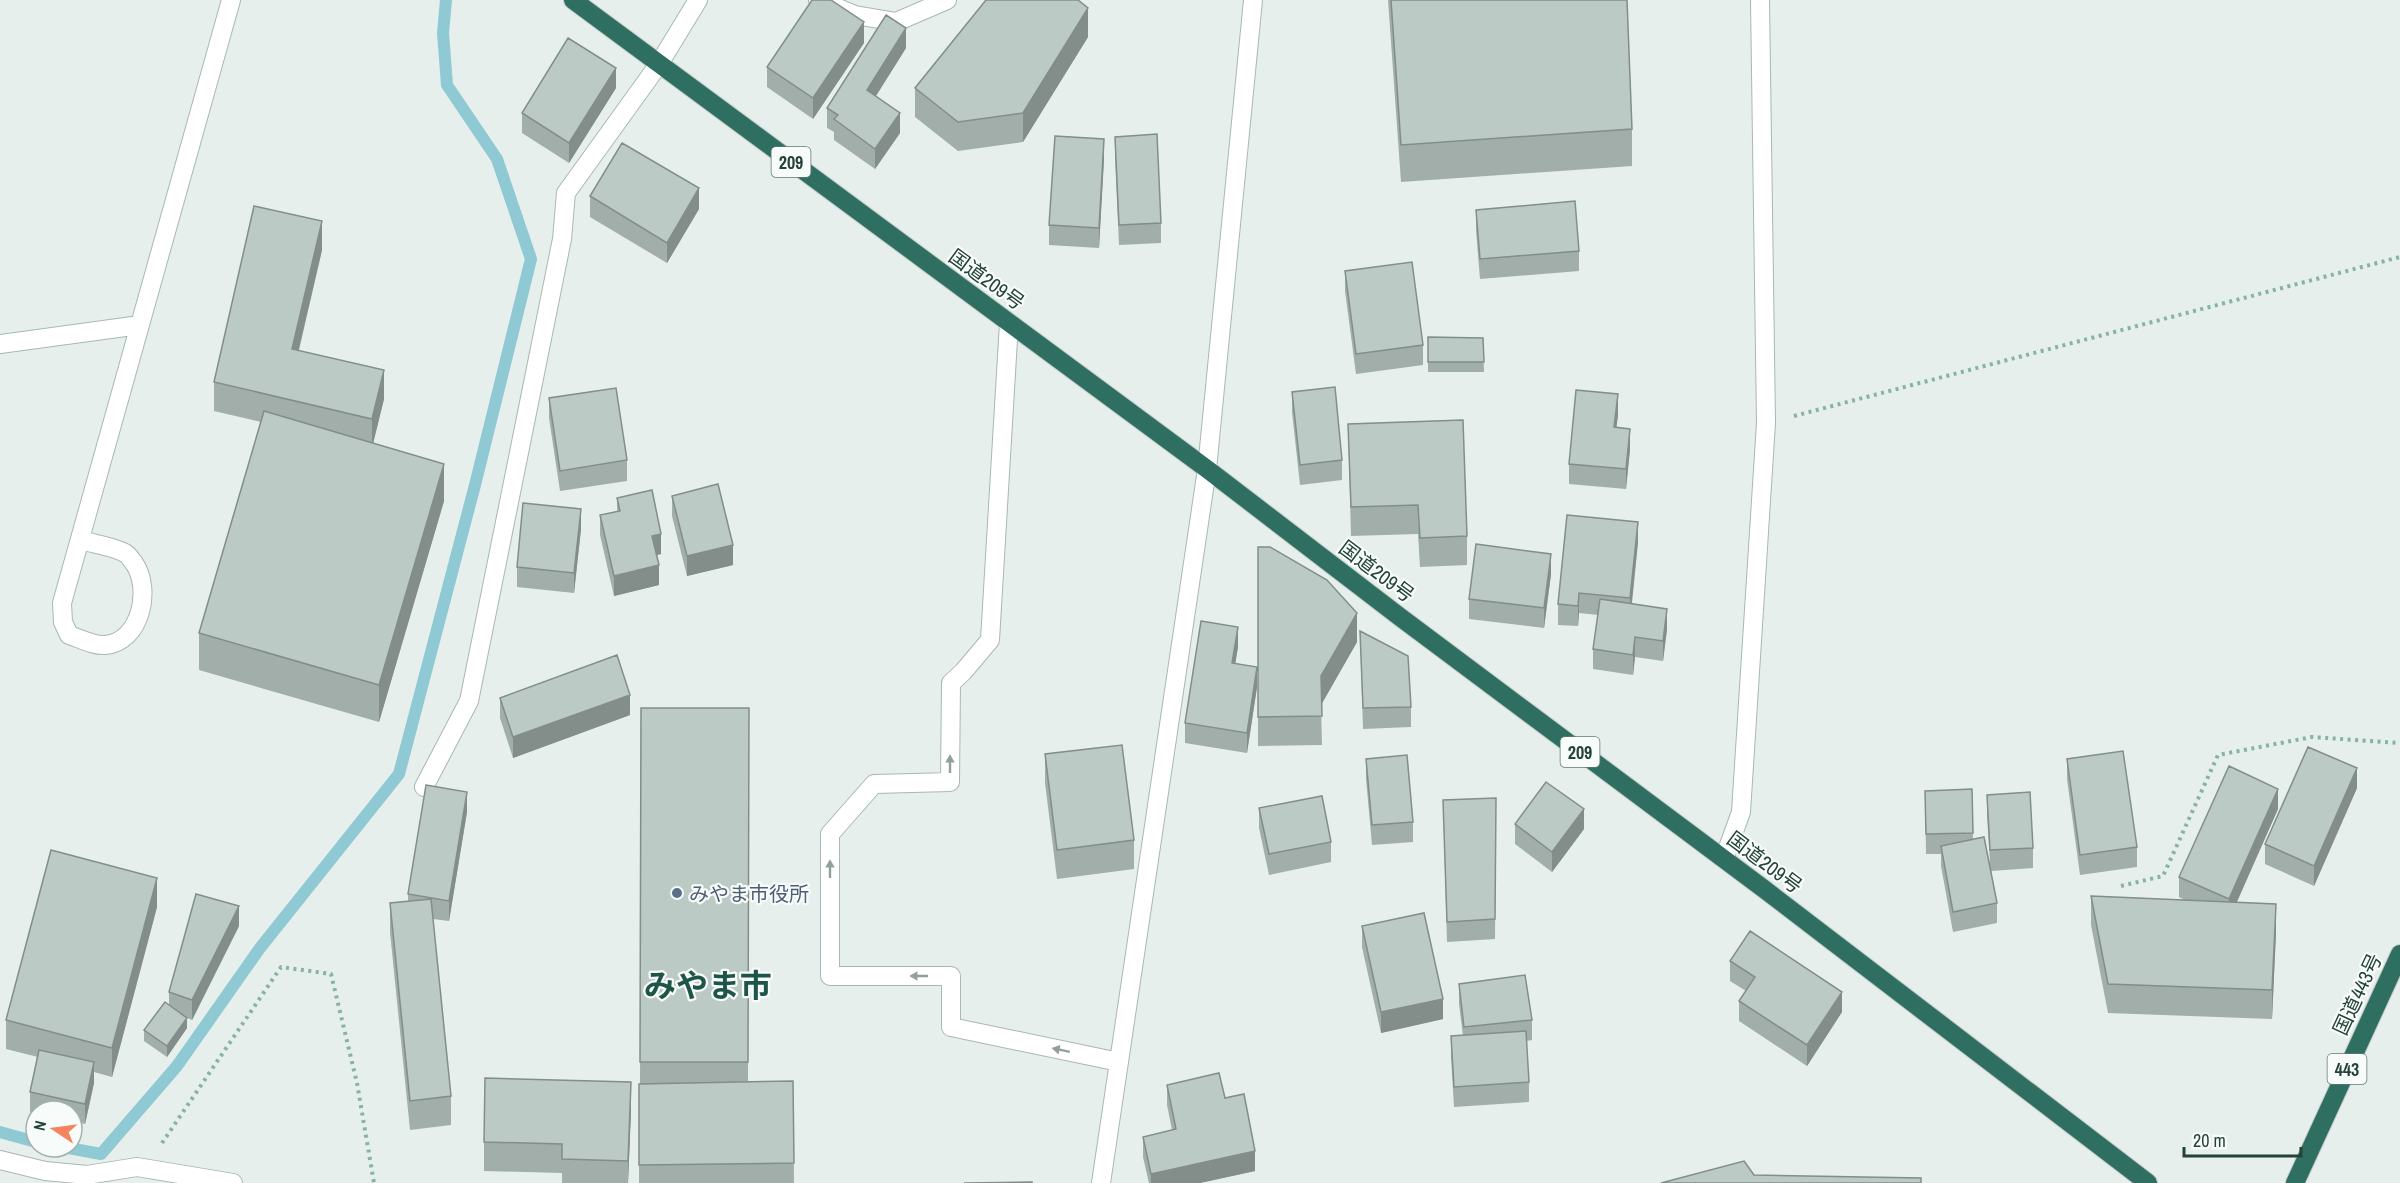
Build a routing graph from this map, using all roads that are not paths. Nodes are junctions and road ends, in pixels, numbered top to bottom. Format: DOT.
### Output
graph roads {
  1 [pos="231,0"];
  2 [pos="573,0"];
  3 [pos="698,0"];
  4 [pos="818,0"];
  5 [pos="946,0"];
  6 [pos="1253,0"];
  7 [pos="1760,0"];
  8 [pos="659,64"];
  9 [pos="1009,323"];
  10 [pos="140,325"];
  11 [pos="0,344"];
  12 [pos="1207,469"];
  13 [pos="80,540"];
  14 [pos="424,787"];
  15 [pos="1724,859"];
  16 [pos="2400,954"];
  17 [pos="1119,1062"];
  18 [pos="0,1160"];
  19 [pos="233,1183"];
  20 [pos="1101,1183"];
  21 [pos="2148,1183"];
  22 [pos="2295,1183"];
  1 -- 10 [label="street"];
  2 -- 8 [label="highway, 国道209号 / 209"];
  3 -- 8 [label="street"];
  4 -- 5 [label="street"];
  6 -- 12 [label="street"];
  7 -- 15 [label="street"];
  8 -- 9 [label="highway, 国道209号 / 209"];
  8 -- 14 [label="street"];
  9 -- 12 [label="highway, 国道209号 / 209"];
  17 -- 9 [label="street, one-way"];
  10 -- 11 [label="street"];
  10 -- 13 [label="street"];
  12 -- 15 [label="highway, 国道209号 / 209"];
  12 -- 17 [label="street"];
  13 -- 13 [label="street"];
  15 -- 21 [label="highway, 国道209号 / 209"];
  16 -- 22 [label="highway, 国道443号 / 443"];
  17 -- 20 [label="street"];
  18 -- 19 [label="street"];
}
